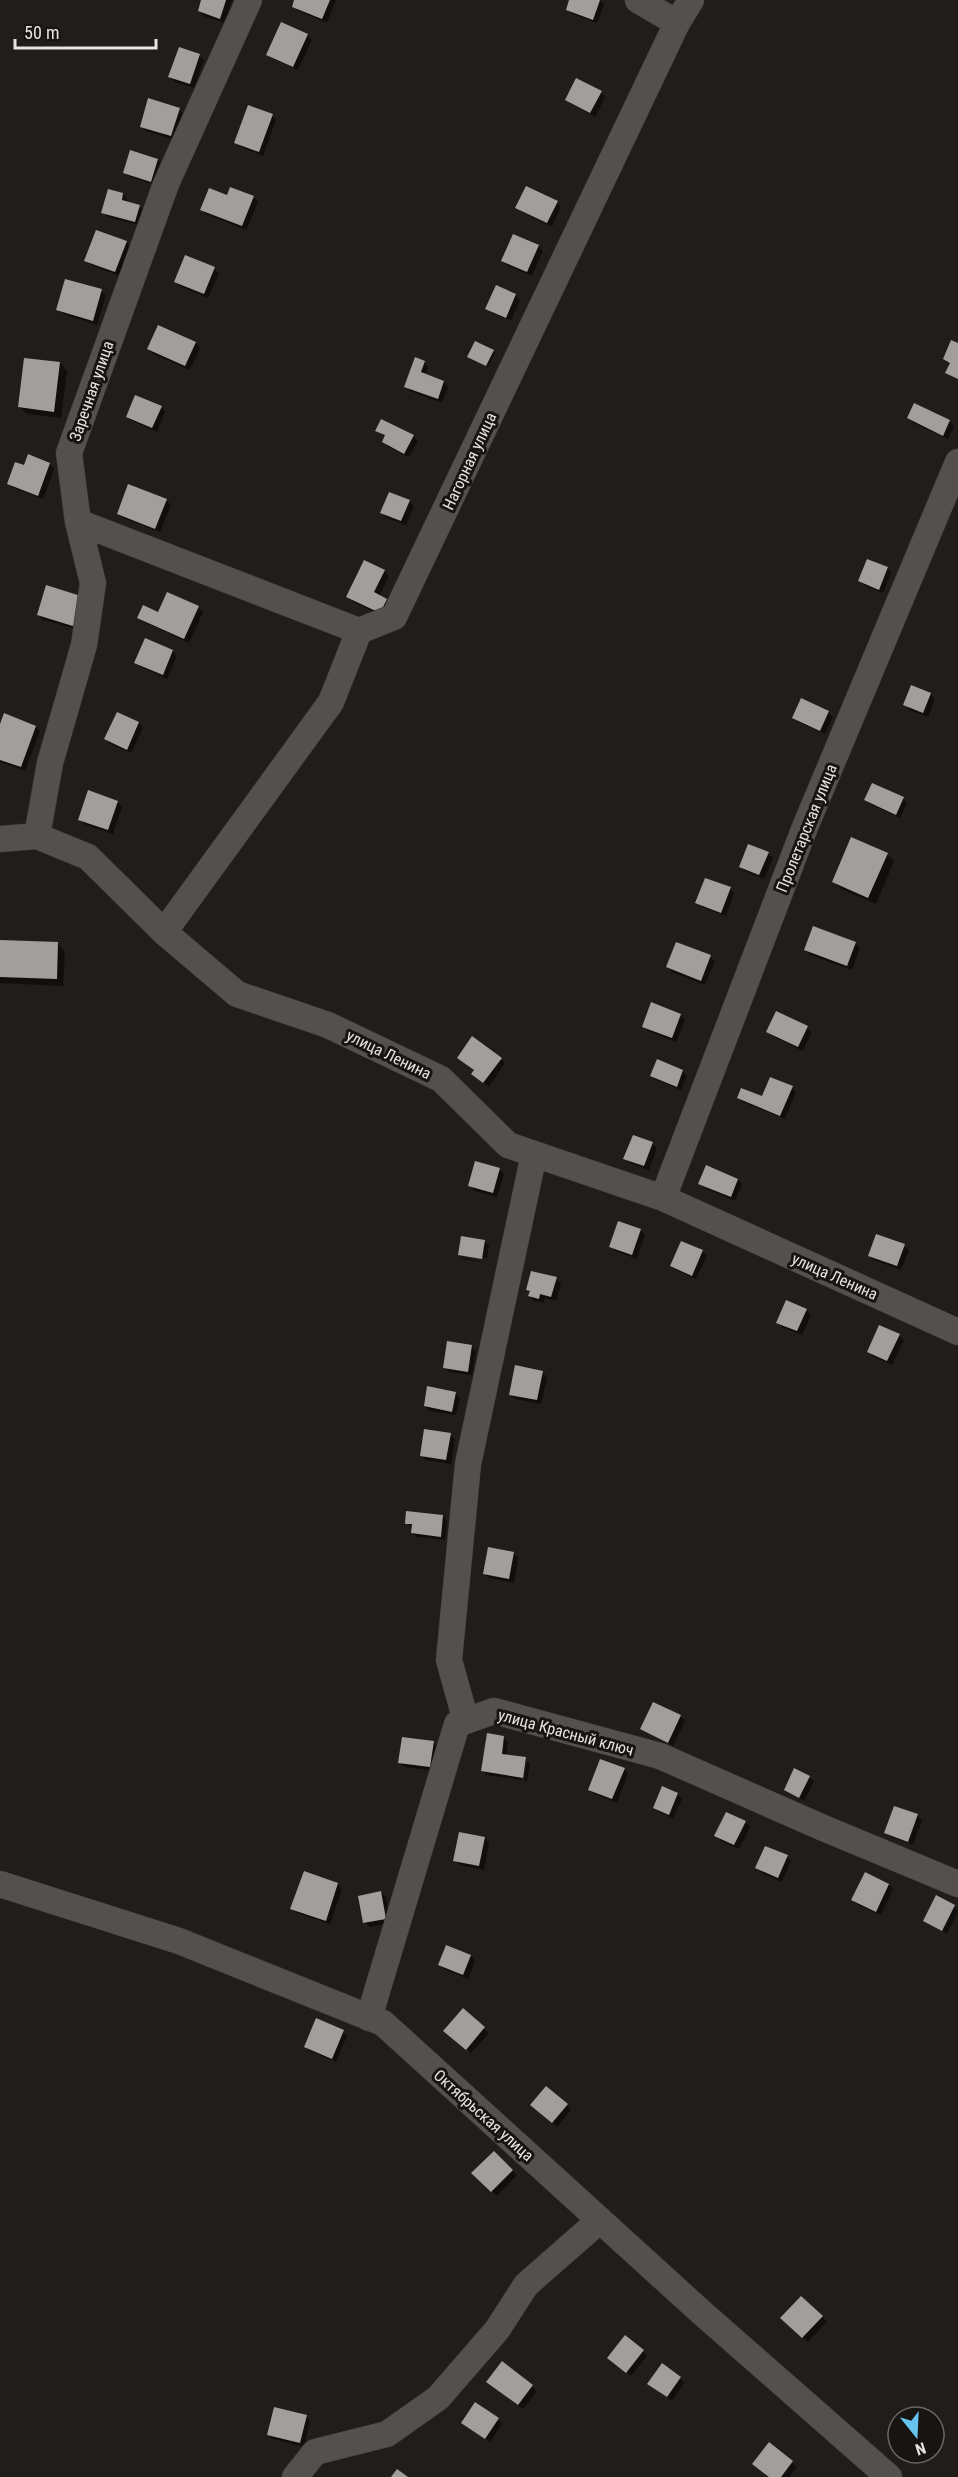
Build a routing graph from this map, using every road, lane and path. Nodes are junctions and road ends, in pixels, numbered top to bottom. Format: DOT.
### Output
graph roads {
  1 [pos="249,0"];
  2 [pos="638,0"];
  3 [pos="691,0"];
  4 [pos="677,22"];
  5 [pos="958,462"];
  6 [pos="78,522"];
  7 [pos="359,631"];
  8 [pos="38,836"];
  9 [pos="0,839"];
  10 [pos="164,932"];
  11 [pos="534,1154"];
  12 [pos="663,1198"];
  13 [pos="958,1332"];
  14 [pos="466,1720"];
  15 [pos="0,1884"];
  16 [pos="958,1884"];
  17 [pos="369,2018"];
  18 [pos="600,2220"];
  19 [pos="295,2477"];
  20 [pos="889,2477"];
  1 -- 6 [label="street, Заречная улица"];
  2 -- 4 [label="street"];
  3 -- 4 [label="street, Нагорная улица"];
  4 -- 7 [label="street, Нагорная улица"];
  5 -- 12 [label="street, Пролетарская улица"];
  6 -- 7 [label="street"];
  6 -- 8 [label="street, Заречная улица"];
  7 -- 10 [label="street"];
  8 -- 9 [label="street, улица Ленина"];
  8 -- 10 [label="street, улица Ленина"];
  10 -- 11 [label="street, улица Ленина"];
  11 -- 12 [label="street, улица Ленина"];
  11 -- 14 [label="street"];
  12 -- 13 [label="street, улица Ленина"];
  14 -- 16 [label="street, улица Красный ключ"];
  14 -- 17 [label="street"];
  15 -- 17 [label="street, Октябрьская улица"];
  17 -- 18 [label="street, Октябрьская улица"];
  18 -- 19 [label="street"];
  18 -- 20 [label="street, Октябрьская улица"];
}
